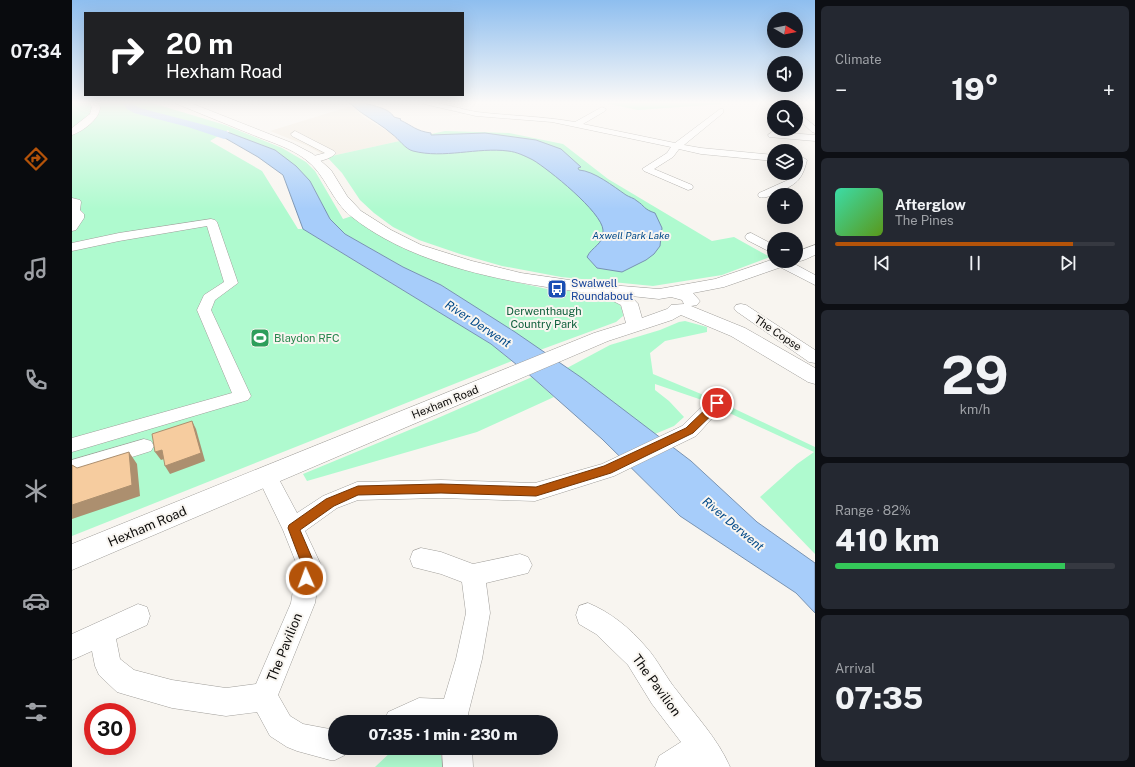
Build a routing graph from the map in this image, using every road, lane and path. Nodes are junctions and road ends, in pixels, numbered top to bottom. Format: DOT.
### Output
graph roads {
  1 [pos="270,138"];
  2 [pos="302,138"];
  3 [pos="638,138"];
  4 [pos="687,138"];
  5 [pos="677,146"];
  6 [pos="767,157"];
  7 [pos="313,159"];
  8 [pos="803,160"];
  9 [pos="815,161"];
  10 [pos="794,180"];
  11 [pos="688,187"];
  12 [pos="763,195"];
  13 [pos="73,207"];
  14 [pos="72,227"];
  15 [pos="751,237"];
  16 [pos="72,247"];
  17 [pos="767,249"];
  18 [pos="815,250"];
  19 [pos="803,254"];
  20 [pos="767,264"];
  21 [pos="795,268"];
  22 [pos="748,274"];
  23 [pos="815,281"];
  24 [pos="605,291"];
  25 [pos="679,303"];
  26 [pos="741,308"];
  27 [pos="628,325"];
  28 [pos="738,332"];
  29 [pos="765,347"];
  30 [pos="815,358"];
  31 [pos="815,377"];
  32 [pos="717,403"];
  33 [pos="72,445"];
  34 [pos="144,446"];
  35 [pos="72,468"];
  36 [pos="267,476"];
  37 [pos="293,528"];
  38 [pos="72,557"];
  39 [pos="421,559"];
  40 [pos="520,565"];
  41 [pos="473,575"];
  42 [pos="588,614"];
  43 [pos="138,616"];
  44 [pos="102,633"];
  45 [pos="72,647"];
  46 [pos="264,697"];
  47 [pos="413,715"];
  48 [pos="437,715"];
  49 [pos="456,715"];
  50 [pos="328,745"];
  51 [pos="457,755"];
  52 [pos="708,756"];
  53 [pos="458,767"];
  54 [pos="670,767"];
  1 -- 7 [label="main road"];
  2 -- 7 [label="street"];
  3 -- 5 [label="street"];
  4 -- 5 [label="street"];
  5 -- 6 [label="street"];
  5 -- 11 [label="street"];
  7 -- 24 [label="main road"];
  8 -- 9 [label="street"];
  10 -- 12 [label="street"];
  13 -- 14 [label="street"];
  15 -- 17 [label="street"];
  16 -- 33 [label="street"];
  18 -- 19 [label="main road"];
  20 -- 22 [label="main road"];
  21 -- 23 [label="street"];
  22 -- 25 [label="main road"];
  22 -- 25 [label="main road"];
  24 -- 25 [label="main road"];
  24 -- 27 [label="main road"];
  25 -- 27 [label="main road, Hexham Road"];
  25 -- 28 [label="main road"];
  25 -- 28 [label="main road"];
  25 -- 29 [label="main road"];
  26 -- 30 [label="street, The Copse"];
  27 -- 36 [label="main road, Hexham Road"];
  28 -- 29 [label="main road"];
  29 -- 31 [label="main road"];
  32 -- 37 [label="street"];
  34 -- 35 [label="street"];
  36 -- 37 [label="street"];
  36 -- 38 [label="main road, Hexham Road"];
  37 -- 46 [label="street, The Pavilion"];
  39 -- 41 [label="street"];
  40 -- 41 [label="street"];
  41 -- 49 [label="street"];
  42 -- 52 [label="street, The Pavilion"];
  43 -- 44 [label="street"];
  44 -- 45 [label="street"];
  44 -- 46 [label="street"];
  46 -- 50 [label="street"];
  47 -- 48 [label="street"];
  51 -- 53 [label="street"];
  52 -- 54 [label="street, The Pavilion"];
}
